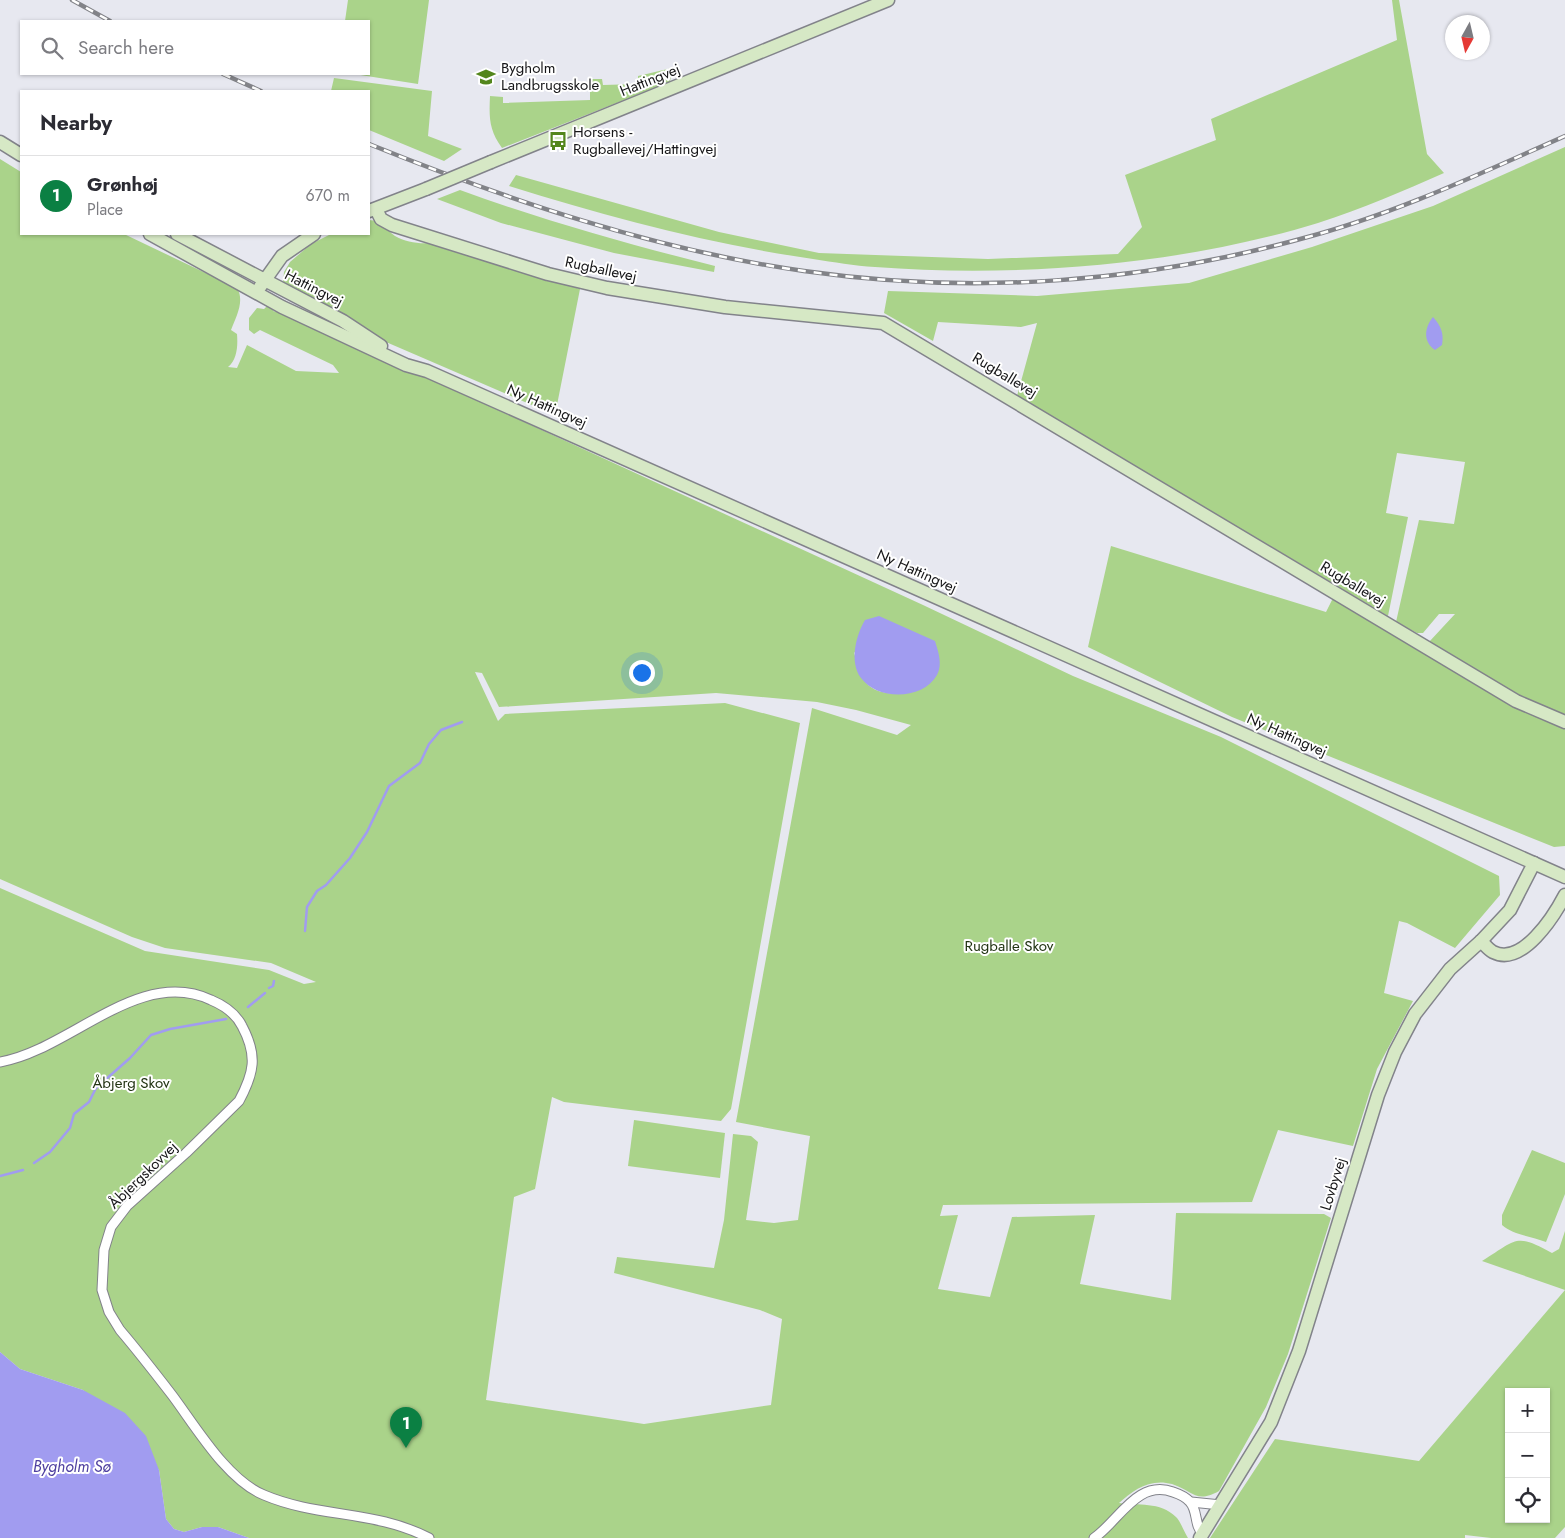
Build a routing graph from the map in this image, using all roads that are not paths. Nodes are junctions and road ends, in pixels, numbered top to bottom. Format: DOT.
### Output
graph roads {
  1 [pos="888,0"];
  2 [pos="0,142"];
  3 [pos="20,154"];
  4 [pos="372,210"];
  5 [pos="179,235"];
  6 [pos="313,235"];
  7 [pos="153,236"];
  8 [pos="263,281"];
  9 [pos="256,293"];
  10 [pos="427,371"];
  11 [pos="1565,722"];
  12 [pos="1534,863"];
  13 [pos="1565,877"];
  14 [pos="1565,895"];
  15 [pos="1481,941"];
  16 [pos="0,1062"];
  17 [pos="1192,1502"];
  18 [pos="1221,1505"];
  19 [pos="1201,1536"];
  20 [pos="429,1538"];
  21 [pos="1094,1538"];
  1 -- 4 [label="street, Hattingvej, bridge"];
  2 -- 3 [label="street"];
  4 -- 11 [label="street, Rugballevej"];
  5 -- 8 [label="street, Hattingvej"];
  6 -- 8 [label="street, Hattingvej"];
  7 -- 8 [label="street"];
  7 -- 9 [label="street"];
  8 -- 9 [label="street, Hattingvej"];
  8 -- 10 [label="street, Hattingvej"];
  9 -- 10 [label="street, Ny Hattingvej"];
  10 -- 12 [label="street, Ny Hattingvej"];
  12 -- 13 [label="street, Ny Hattingvej"];
  12 -- 15 [label="street, Lovbyvej"];
  14 -- 15 [label="street"];
  15 -- 18 [label="street, Lovbyvej"];
  16 -- 20 [label="street, Åbjergskovvej"];
  17 -- 18 [label="street"];
  17 -- 19 [label="street"];
  17 -- 21 [label="street"];
  18 -- 19 [label="street, Lovbyvej"];
}
